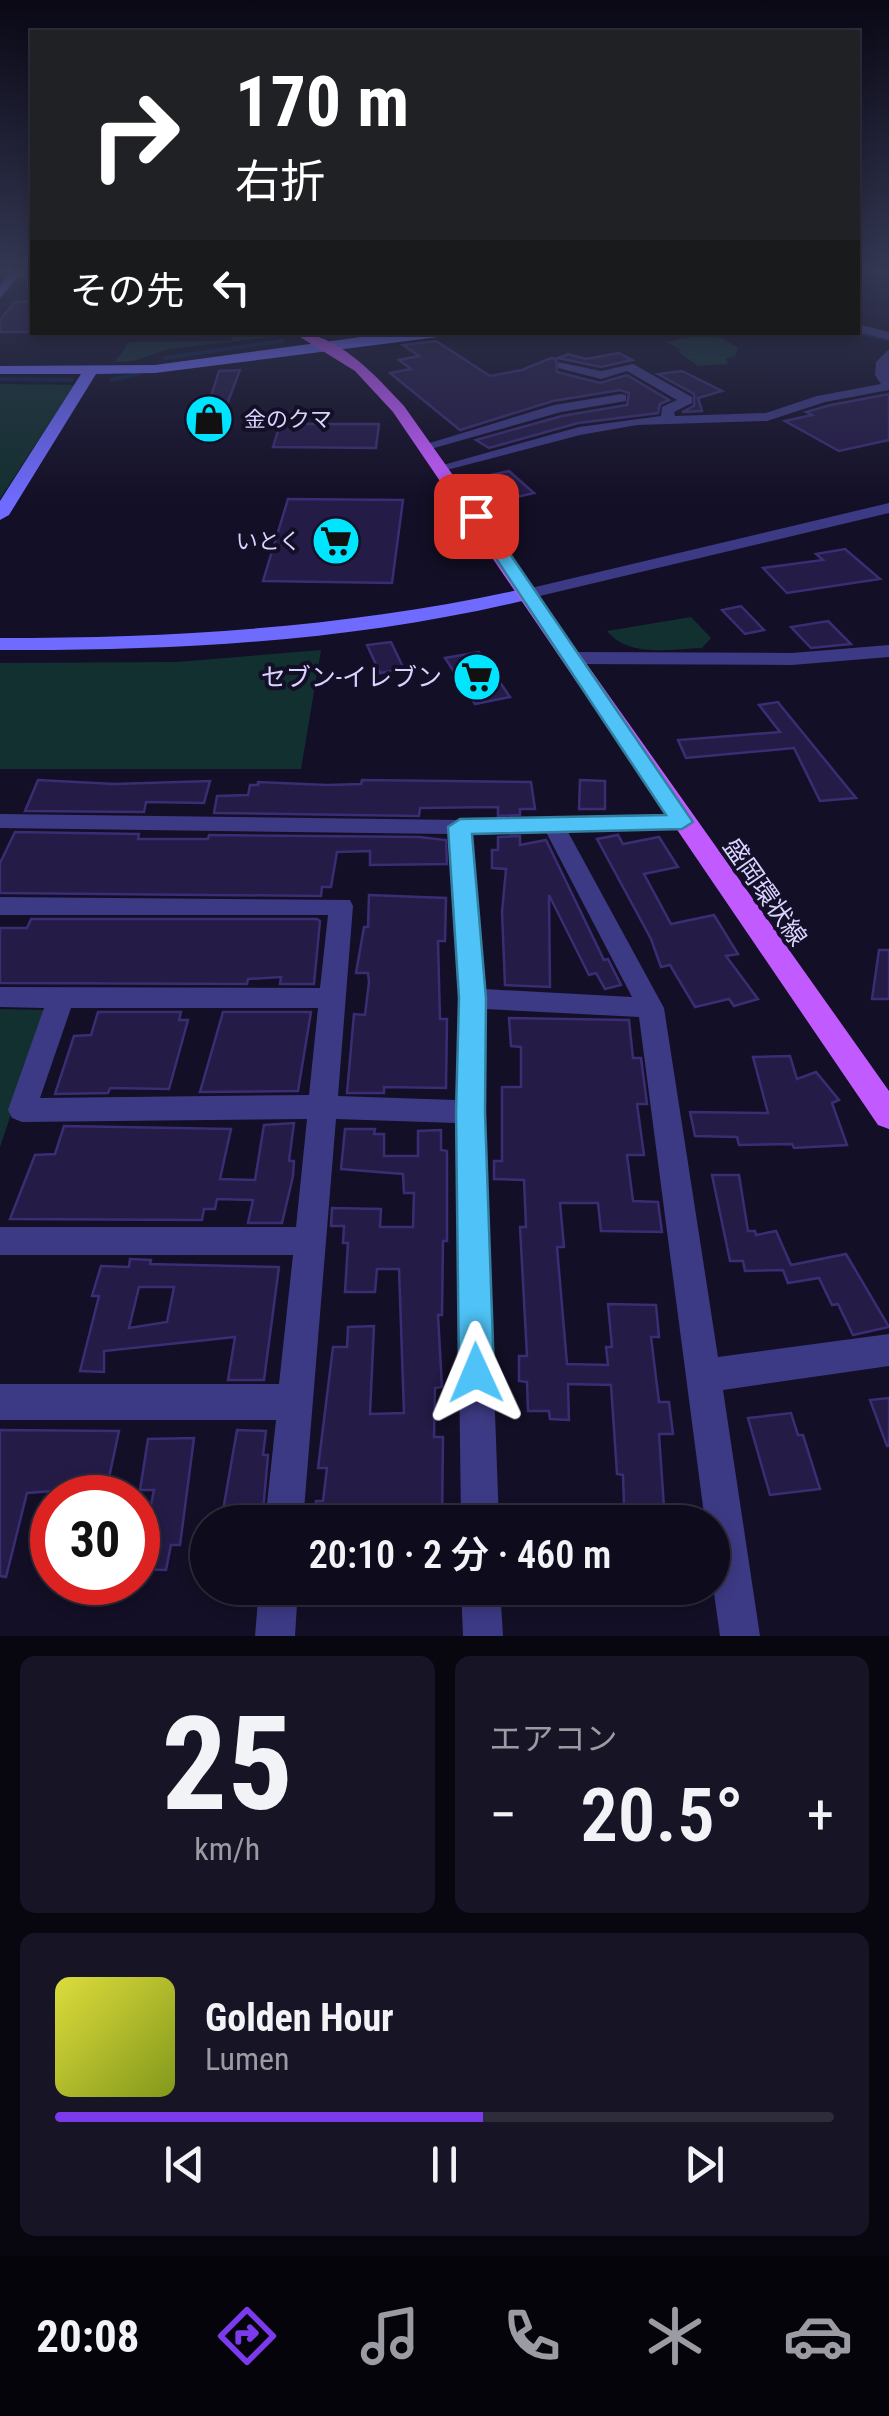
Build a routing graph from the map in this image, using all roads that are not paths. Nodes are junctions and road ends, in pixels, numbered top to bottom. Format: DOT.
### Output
graph roads {
  1 [pos="318,348"];
  2 [pos="330,348"];
  3 [pos="889,352"];
  4 [pos="563,365"];
  5 [pos="0,370"];
  6 [pos="92,370"];
  7 [pos="889,386"];
  8 [pos="621,398"];
  9 [pos="669,419"];
  10 [pos="427,446"];
  11 [pos="443,467"];
  12 [pos="889,508"];
  13 [pos="0,515"];
  14 [pos="527,594"];
  15 [pos="0,644"];
  16 [pos="889,652"];
  17 [pos="570,658"];
  18 [pos="0,821"];
  19 [pos="682,822"];
  20 [pos="552,824"];
  21 [pos="460,827"];
  22 [pos="0,906"];
  23 [pos="0,997"];
  24 [pos="61,998"];
  25 [pos="332,998"];
  26 [pos="472,998"];
  27 [pos="651,1008"];
  28 [pos="322,1107"];
  29 [pos="470,1112"];
  30 [pos="889,1116"];
  31 [pos="0,1241"];
  32 [pos="308,1241"];
  33 [pos="889,1350"];
  34 [pos="703,1376"];
  35 [pos="0,1402"];
  36 [pos="292,1402"];
  37 [pos="285,1505"];
  38 [pos="480,1505"];
  39 [pos="278,1605"];
  40 [pos="482,1605"];
  41 [pos="276,1636"];
  42 [pos="482,1636"];
  43 [pos="740,1636"];
  1 -- 6 [label="street"];
  2 -- 10 [label="main road, 盛岡環状線"];
  3 -- 7 [label="street"];
  4 -- 9 [label="street"];
  5 -- 6 [label="street"];
  6 -- 13 [label="street"];
  7 -- 9 [label="street"];
  8 -- 10 [label="street"];
  9 -- 11 [label="street"];
  10 -- 11 [label="main road, 盛岡環状線"];
  11 -- 14 [label="main road, 盛岡環状線"];
  12 -- 14 [label="street"];
  14 -- 15 [label="street"];
  14 -- 17 [label="main road, 盛岡環状線"];
  16 -- 17 [label="street"];
  17 -- 19 [label="main road, 盛岡環状線"];
  18 -- 21 [label="street"];
  19 -- 20 [label="street"];
  19 -- 30 [label="main road, 盛岡環状線"];
  20 -- 21 [label="street"];
  20 -- 27 [label="street"];
  21 -- 26 [label="street"];
  22 -- 25 [label="street"];
  23 -- 24 [label="street"];
  24 -- 25 [label="street"];
  24 -- 28 [label="street"];
  25 -- 28 [label="street"];
  26 -- 27 [label="street"];
  26 -- 29 [label="street"];
  27 -- 34 [label="street"];
  28 -- 29 [label="street"];
  28 -- 32 [label="street"];
  29 -- 38 [label="street"];
  31 -- 32 [label="street"];
  32 -- 36 [label="street"];
  33 -- 34 [label="street"];
  34 -- 43 [label="street"];
  35 -- 36 [label="street"];
  36 -- 37 [label="street"];
  39 -- 41 [label="street"];
  40 -- 42 [label="street"];
}
